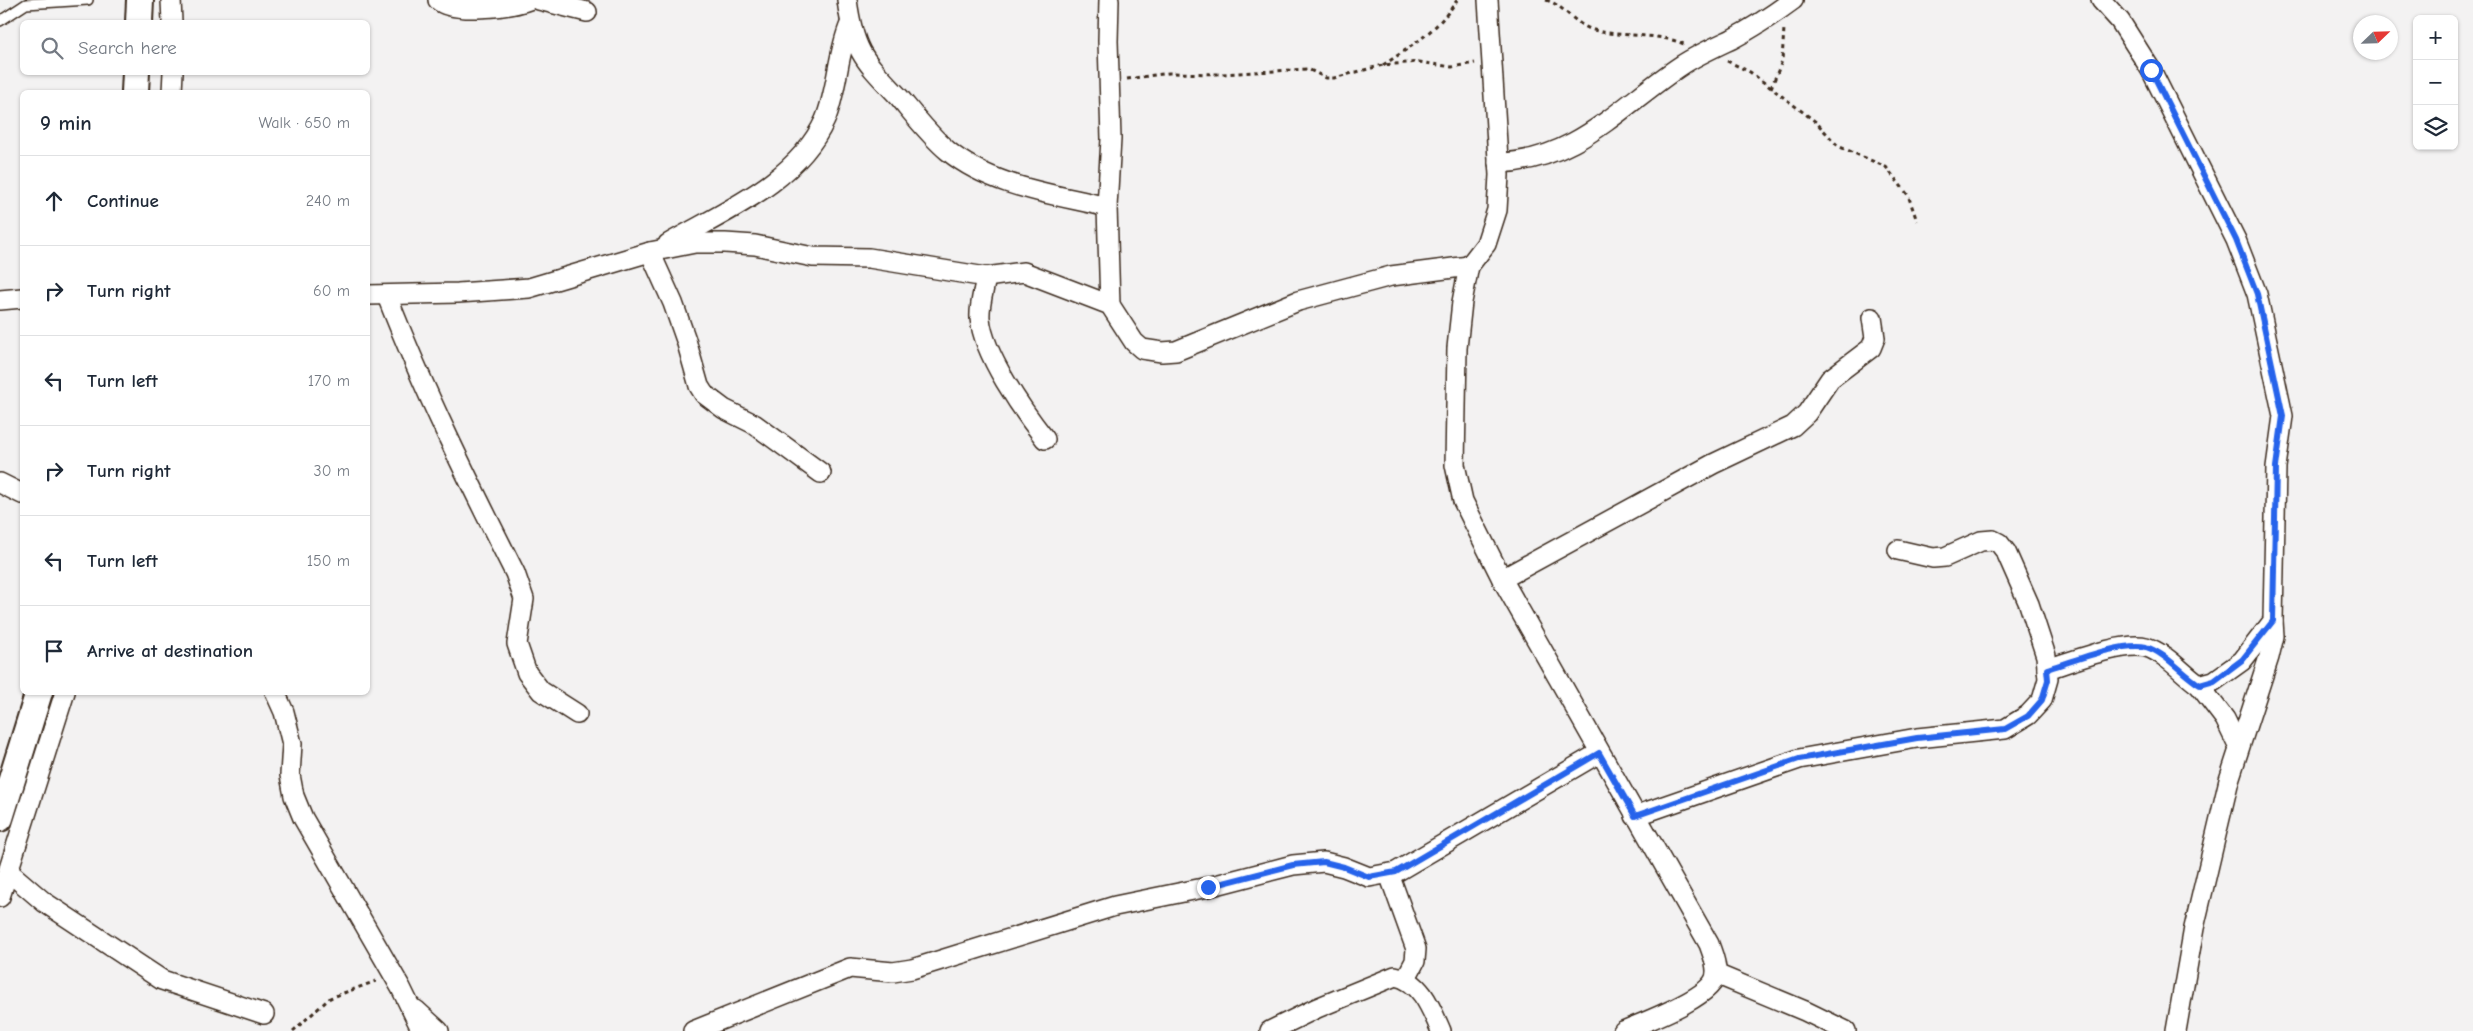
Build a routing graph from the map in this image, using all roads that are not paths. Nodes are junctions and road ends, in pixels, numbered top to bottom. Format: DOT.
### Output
graph roads {
  1 [pos="88,0"];
  2 [pos="140,0"];
  3 [pos="171,0"];
  4 [pos="438,0"];
  5 [pos="529,0"];
  6 [pos="539,0"];
  7 [pos="847,0"];
  8 [pos="1109,0"];
  9 [pos="1488,0"];
  10 [pos="2101,0"];
  11 [pos="1787,4"];
  12 [pos="588,12"];
  13 [pos="139,20"];
  14 [pos="172,20"];
  15 [pos="0,21"];
  16 [pos="850,24"];
  17 [pos="136,75"];
  18 [pos="173,75"];
  19 [pos="135,90"];
  20 [pos="172,90"];
  21 [pos="1498,163"];
  22 [pos="1107,207"];
  23 [pos="653,252"];
  24 [pos="1468,266"];
  25 [pos="986,277"];
  26 [pos="370,295"];
  27 [pos="387,296"];
  28 [pos="20,298"];
  29 [pos="0,300"];
  30 [pos="1110,305"];
  31 [pos="1872,318"];
  32 [pos="1045,439"];
  33 [pos="822,473"];
  34 [pos="0,483"];
  35 [pos="20,493"];
  36 [pos="1898,550"];
  37 [pos="1502,579"];
  38 [pos="2273,621"];
  39 [pos="2047,669"];
  40 [pos="2200,685"];
  41 [pos="38,695"];
  42 [pos="64,695"];
  43 [pos="276,695"];
  44 [pos="577,714"];
  45 [pos="2239,748"];
  46 [pos="1599,753"];
  47 [pos="1635,816"];
  48 [pos="0,818"];
  49 [pos="9,872"];
  50 [pos="1389,874"];
  51 [pos="0,897"];
  52 [pos="1716,974"];
  53 [pos="1406,978"];
  54 [pos="405,995"];
  55 [pos="264,1014"];
  56 [pos="422,1031"];
  57 [pos="439,1031"];
  58 [pos="693,1031"];
  59 [pos="1270,1031"];
  60 [pos="1441,1031"];
  61 [pos="1624,1031"];
  62 [pos="1846,1031"];
  63 [pos="2176,1031"];
  1 -- 15 [label="lane"];
  2 -- 13 [label="main road"];
  3 -- 14 [label="street"];
  4 -- 5 [label="street"];
  6 -- 12 [label="street"];
  7 -- 16 [label="street"];
  8 -- 22 [label="street"];
  9 -- 21 [label="street"];
  10 -- 38 [label="street"];
  11 -- 21 [label="street"];
  16 -- 22 [label="street"];
  16 -- 23 [label="street"];
  17 -- 19 [label="main road"];
  18 -- 20 [label="street"];
  21 -- 24 [label="street"];
  22 -- 30 [label="street"];
  23 -- 25 [label="street"];
  23 -- 27 [label="street"];
  23 -- 33 [label="street"];
  24 -- 30 [label="street"];
  24 -- 37 [label="street"];
  25 -- 30 [label="street"];
  25 -- 32 [label="street"];
  26 -- 27 [label="street"];
  27 -- 44 [label="street"];
  28 -- 29 [label="street"];
  31 -- 37 [label="street"];
  34 -- 35 [label="street"];
  36 -- 39 [label="street"];
  37 -- 46 [label="street"];
  38 -- 40 [label="street"];
  38 -- 45 [label="street"];
  39 -- 40 [label="street"];
  39 -- 47 [label="street"];
  40 -- 45 [label="street"];
  41 -- 48 [label="main road"];
  42 -- 49 [label="street"];
  43 -- 54 [label="street"];
  45 -- 63 [label="street"];
  46 -- 47 [label="street"];
  46 -- 50 [label="street"];
  47 -- 52 [label="street"];
  49 -- 51 [label="street"];
  49 -- 55 [label="street"];
  50 -- 53 [label="street"];
  50 -- 58 [label="street"];
  52 -- 61 [label="street"];
  52 -- 62 [label="street"];
  53 -- 59 [label="street"];
  53 -- 60 [label="street"];
  54 -- 56 [label="street"];
  54 -- 57 [label="street"];
}
